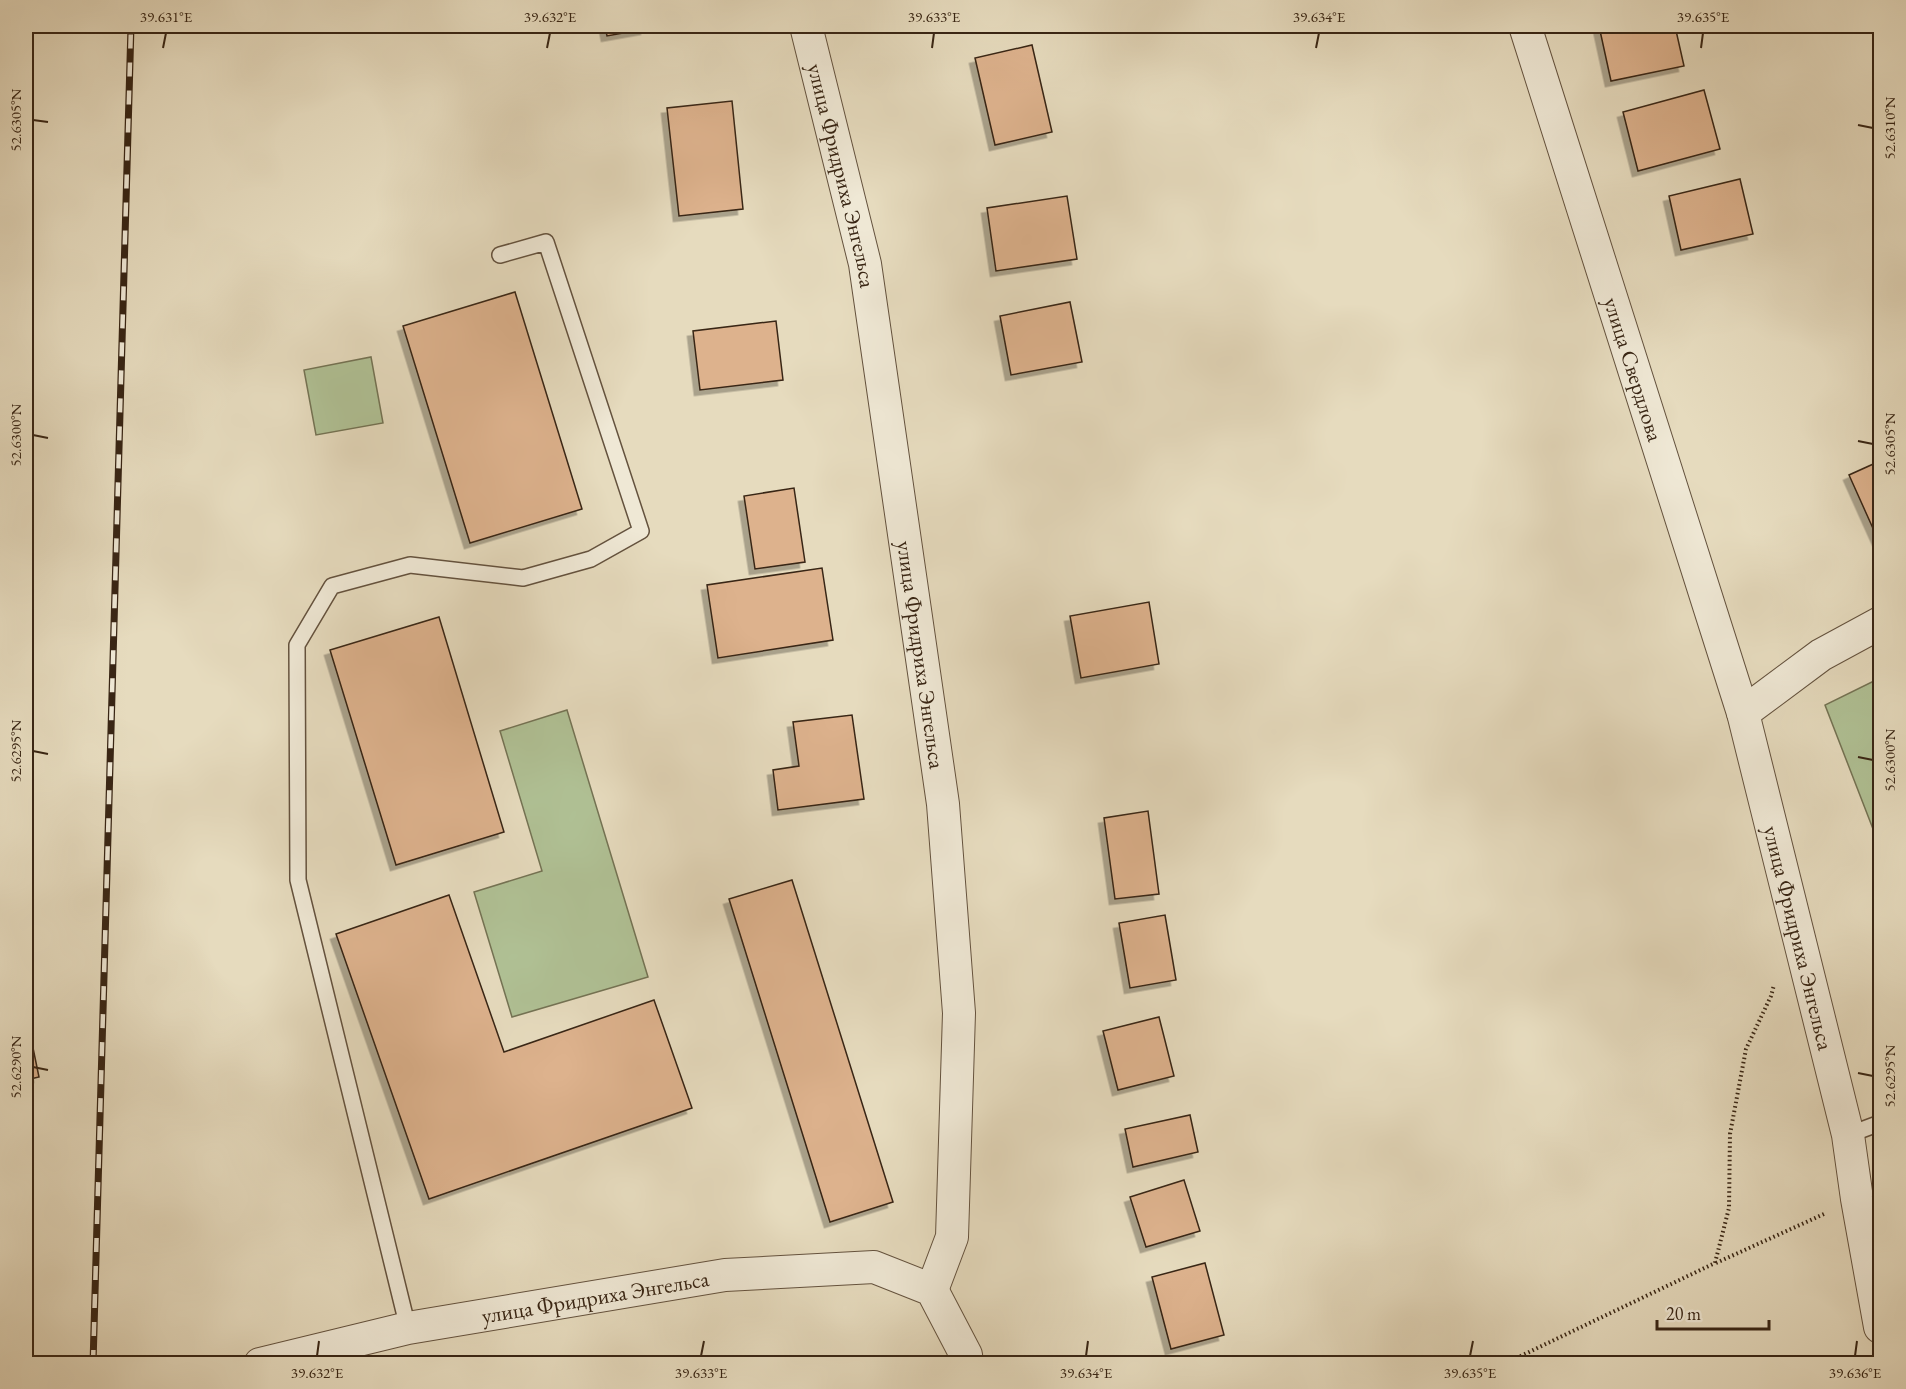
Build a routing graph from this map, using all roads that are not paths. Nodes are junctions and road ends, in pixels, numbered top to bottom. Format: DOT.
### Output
graph roads {
  1 [pos="806,26"];
  2 [pos="1525,26"];
  3 [pos="500,255"];
  4 [pos="1881,623"];
  5 [pos="1743,713"];
  6 [pos="1881,1123"];
  7 [pos="1848,1135"];
  8 [pos="932,1290"];
  9 [pos="1881,1327"];
  10 [pos="408,1328"];
  11 [pos="260,1364"];
  12 [pos="967,1364"];
  1 -- 8 [label="street, улица Фридриха Энгельса"];
  2 -- 5 [label="street, улица Свердлова"];
  3 -- 10 [label="lane"];
  4 -- 5 [label="street"];
  5 -- 7 [label="street, улица Фридриха Энгельса"];
  6 -- 7 [label="lane"];
  7 -- 9 [label="street, улица Фридриха Энгельса"];
  8 -- 10 [label="street, улица Фридриха Энгельса"];
  8 -- 12 [label="street"];
  10 -- 11 [label="street, улица Фридриха Энгельса"];
}
